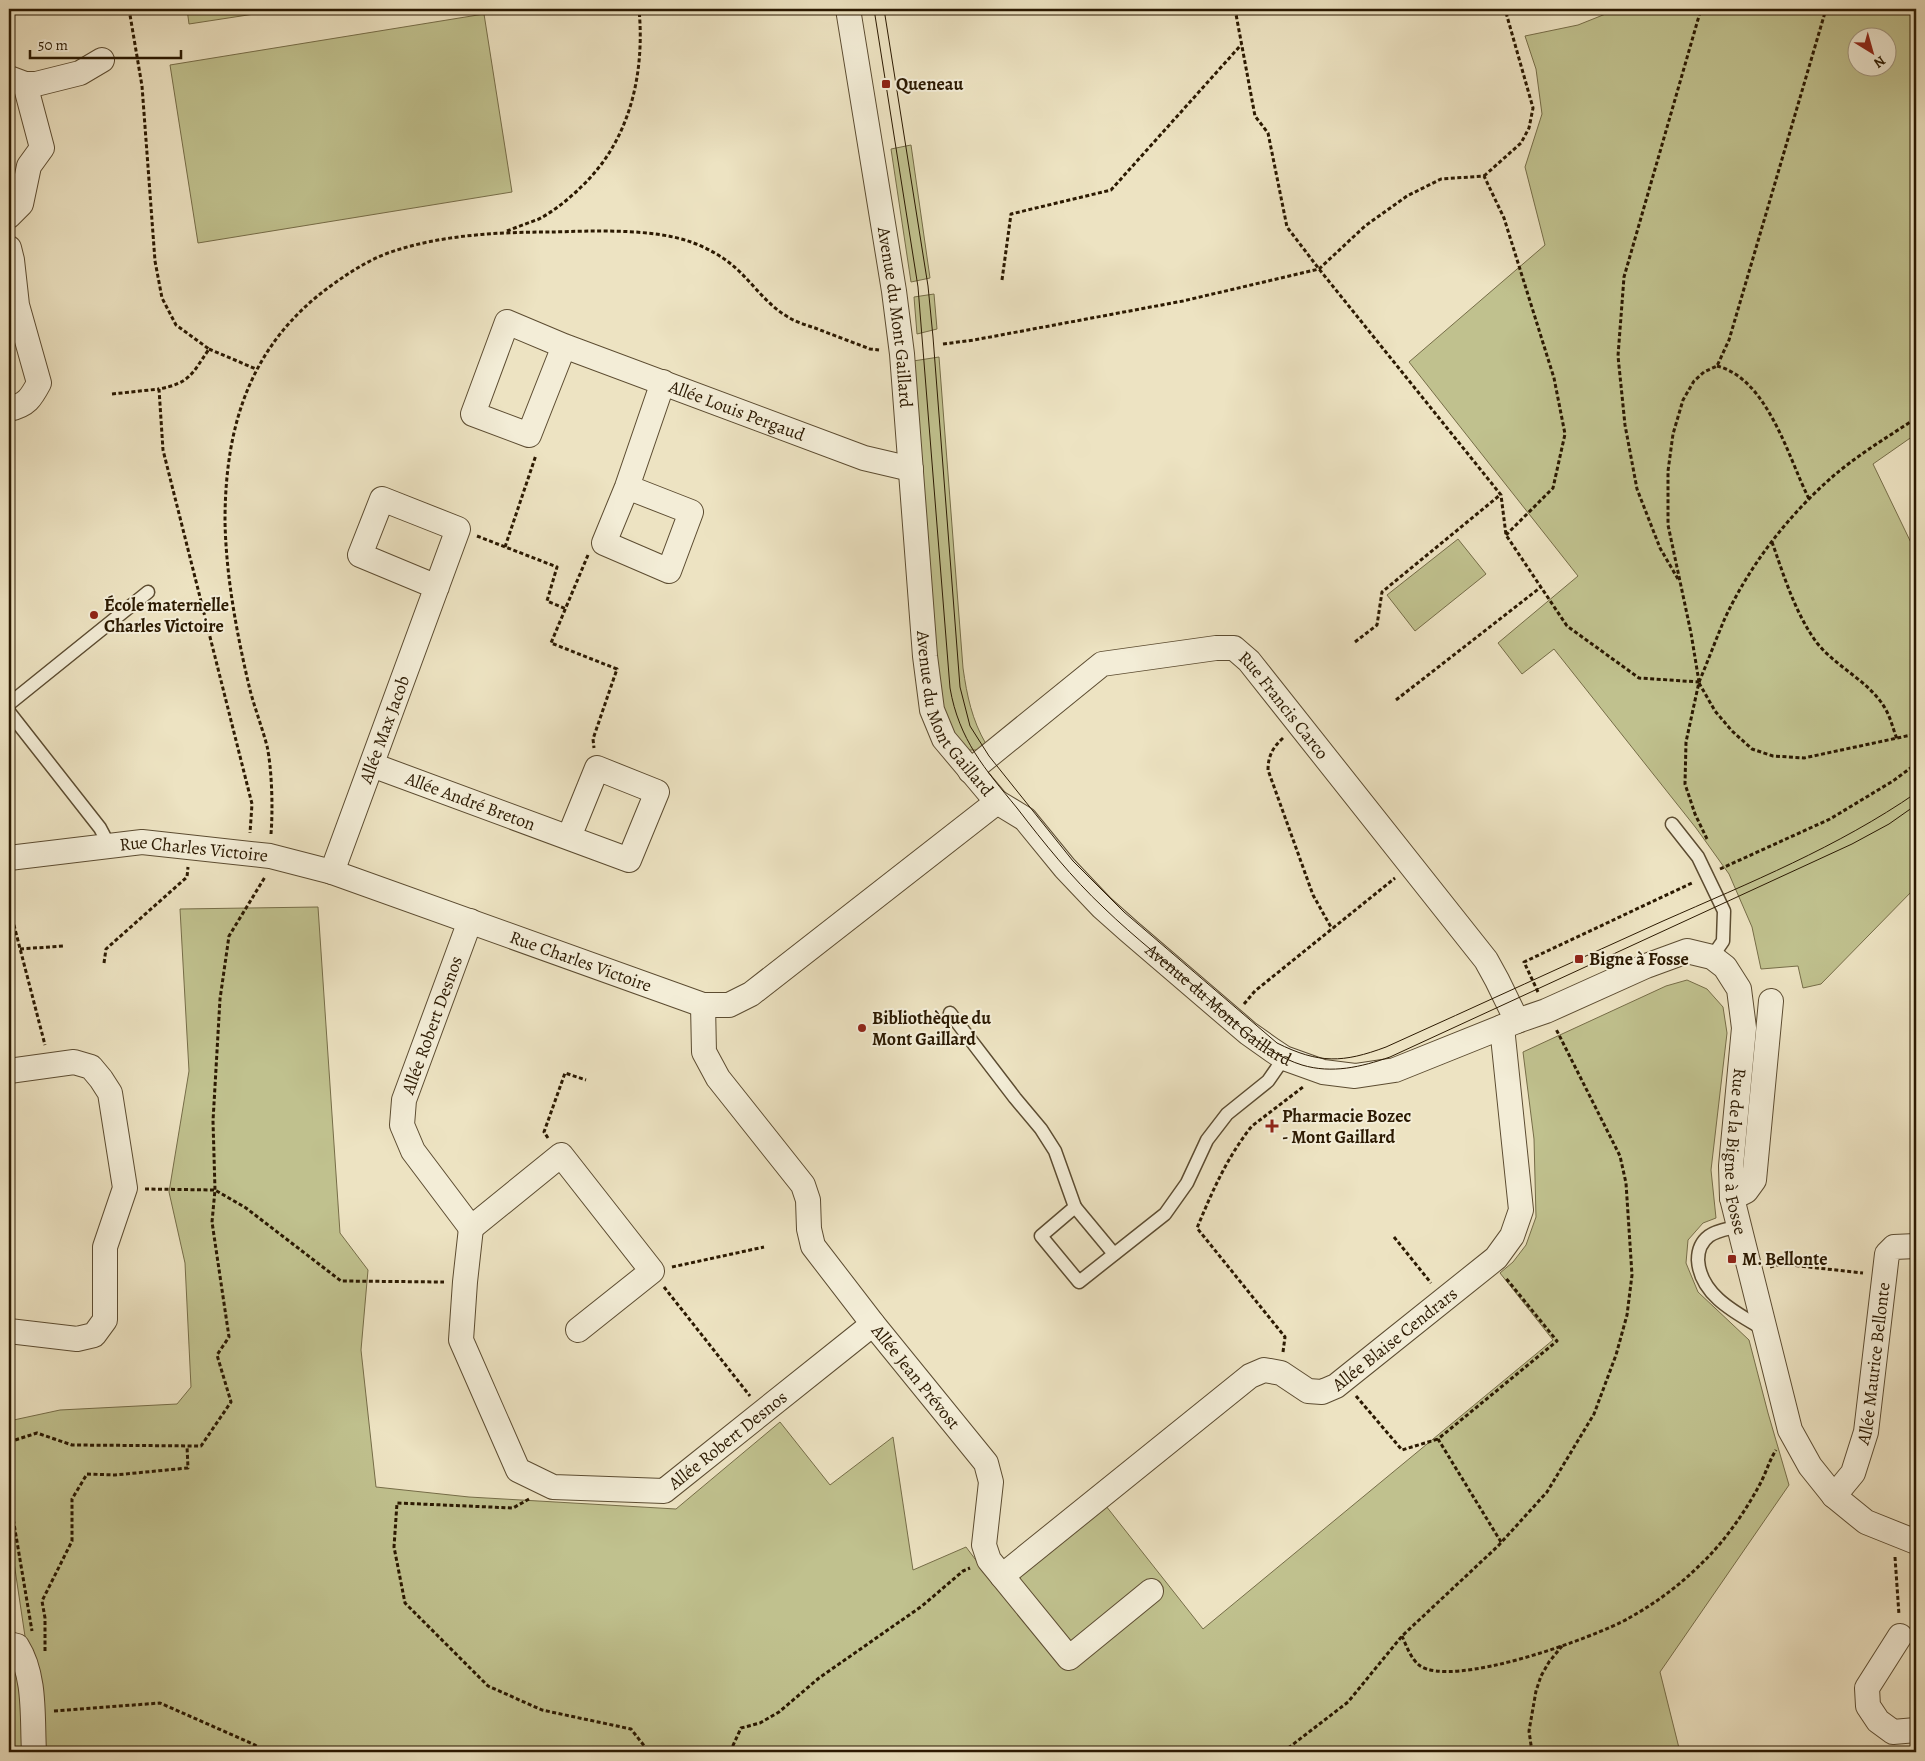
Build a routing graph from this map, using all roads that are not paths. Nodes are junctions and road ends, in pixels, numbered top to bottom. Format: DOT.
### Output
graph roads {
  1 [pos="848,9"];
  2 [pos="102,60"];
  3 [pos="17,81"];
  4 [pos="9,216"];
  5 [pos="9,248"];
  6 [pos="564,346"];
  7 [pos="664,382"];
  8 [pos="9,409"];
  9 [pos="911,469"];
  10 [pos="627,486"];
  11 [pos="437,587"];
  12 [pos="148,592"];
  13 [pos="9,704"];
  14 [pos="9,712"];
  15 [pos="372,765"];
  16 [pos="970,771"];
  17 [pos="997,802"];
  18 [pos="1672,824"];
  19 [pos="570,837"];
  20 [pos="109,845"];
  21 [pos="9,858"];
  22 [pos="332,872"];
  23 [pos="470,921"];
  24 [pos="1712,957"];
  25 [pos="1771,1001"];
  26 [pos="703,1005"];
  27 [pos="950,1013"];
  28 [pos="1509,1024"];
  29 [pos="1284,1058"];
  30 [pos="9,1071"];
  31 [pos="1732,1198"];
  32 [pos="1075,1207"];
  33 [pos="1739,1226"];
  34 [pos="471,1228"];
  35 [pos="1916,1246"];
  36 [pos="1114,1254"];
  37 [pos="873,1324"];
  38 [pos="578,1330"];
  39 [pos="1765,1330"];
  40 [pos="9,1331"];
  41 [pos="1834,1496"];
  42 [pos="1916,1542"];
  43 [pos="996,1568"];
  44 [pos="1151,1591"];
  45 [pos="1900,1636"];
  46 [pos="20,1641"];
  47 [pos="1916,1730"];
  48 [pos="33,1741"];
  1 -- 9 [label="street, Avenue du Mont Gaillard"];
  2 -- 3 [label="street"];
  3 -- 4 [label="street"];
  5 -- 8 [label="street"];
  6 -- 6 [label="street, Allée Louis Pergaud"];
  6 -- 7 [label="street, Allée Louis Pergaud"];
  7 -- 9 [label="street, Allée Louis Pergaud"];
  7 -- 10 [label="street"];
  9 -- 16 [label="street, Avenue du Mont Gaillard"];
  10 -- 10 [label="street"];
  11 -- 11 [label="street, Allée Max Jacob"];
  11 -- 15 [label="street, Allée Max Jacob"];
  12 -- 13 [label="lane"];
  14 -- 20 [label="lane, Rue Charles Victoire"];
  15 -- 19 [label="street, Allée André Breton"];
  15 -- 22 [label="street, Allée Max Jacob"];
  16 -- 17 [label="street, Avenue du Mont Gaillard"];
  16 -- 28 [label="street, Rue Francis Carco"];
  17 -- 26 [label="street, Rue Charles Victoire"];
  17 -- 29 [label="street, Avenue du Mont Gaillard"];
  18 -- 24 [label="lane"];
  19 -- 19 [label="street, Allée André Breton"];
  20 -- 21 [label="street, Rue Charles Victoire"];
  20 -- 22 [label="street, Rue Charles Victoire"];
  22 -- 23 [label="street, Rue Charles Victoire"];
  23 -- 26 [label="street, Rue Charles Victoire"];
  23 -- 34 [label="street, Allée Robert Desnos"];
  24 -- 28 [label="street"];
  24 -- 31 [label="street, Rue de la Bigne à Fosse"];
  25 -- 31 [label="street"];
  26 -- 37 [label="street, Allée Jean Prévost"];
  27 -- 32 [label="lane"];
  28 -- 29 [label="street, Avenue du Mont Gaillard"];
  28 -- 43 [label="street, Allée Blaise Cendrars"];
  29 -- 36 [label="lane"];
  30 -- 40 [label="street"];
  31 -- 33 [label="street, Rue de la Bigne à Fosse"];
  32 -- 36 [label="lane"];
  32 -- 36 [label="lane"];
  33 -- 39 [label="street, Rue de la Bigne à Fosse"];
  33 -- 39 [label="lane"];
  34 -- 37 [label="street, Allée Robert Desnos"];
  34 -- 38 [label="street"];
  35 -- 41 [label="street, Allée Maurice Bellonte"];
  37 -- 43 [label="street, Allée Jean Prévost"];
  39 -- 41 [label="street, Rue de la Bigne à Fosse"];
  41 -- 42 [label="street, Rue de la Bigne à Fosse"];
  43 -- 44 [label="street, Allée Jean Prévost"];
  45 -- 47 [label="street"];
  46 -- 48 [label="street"];
}
